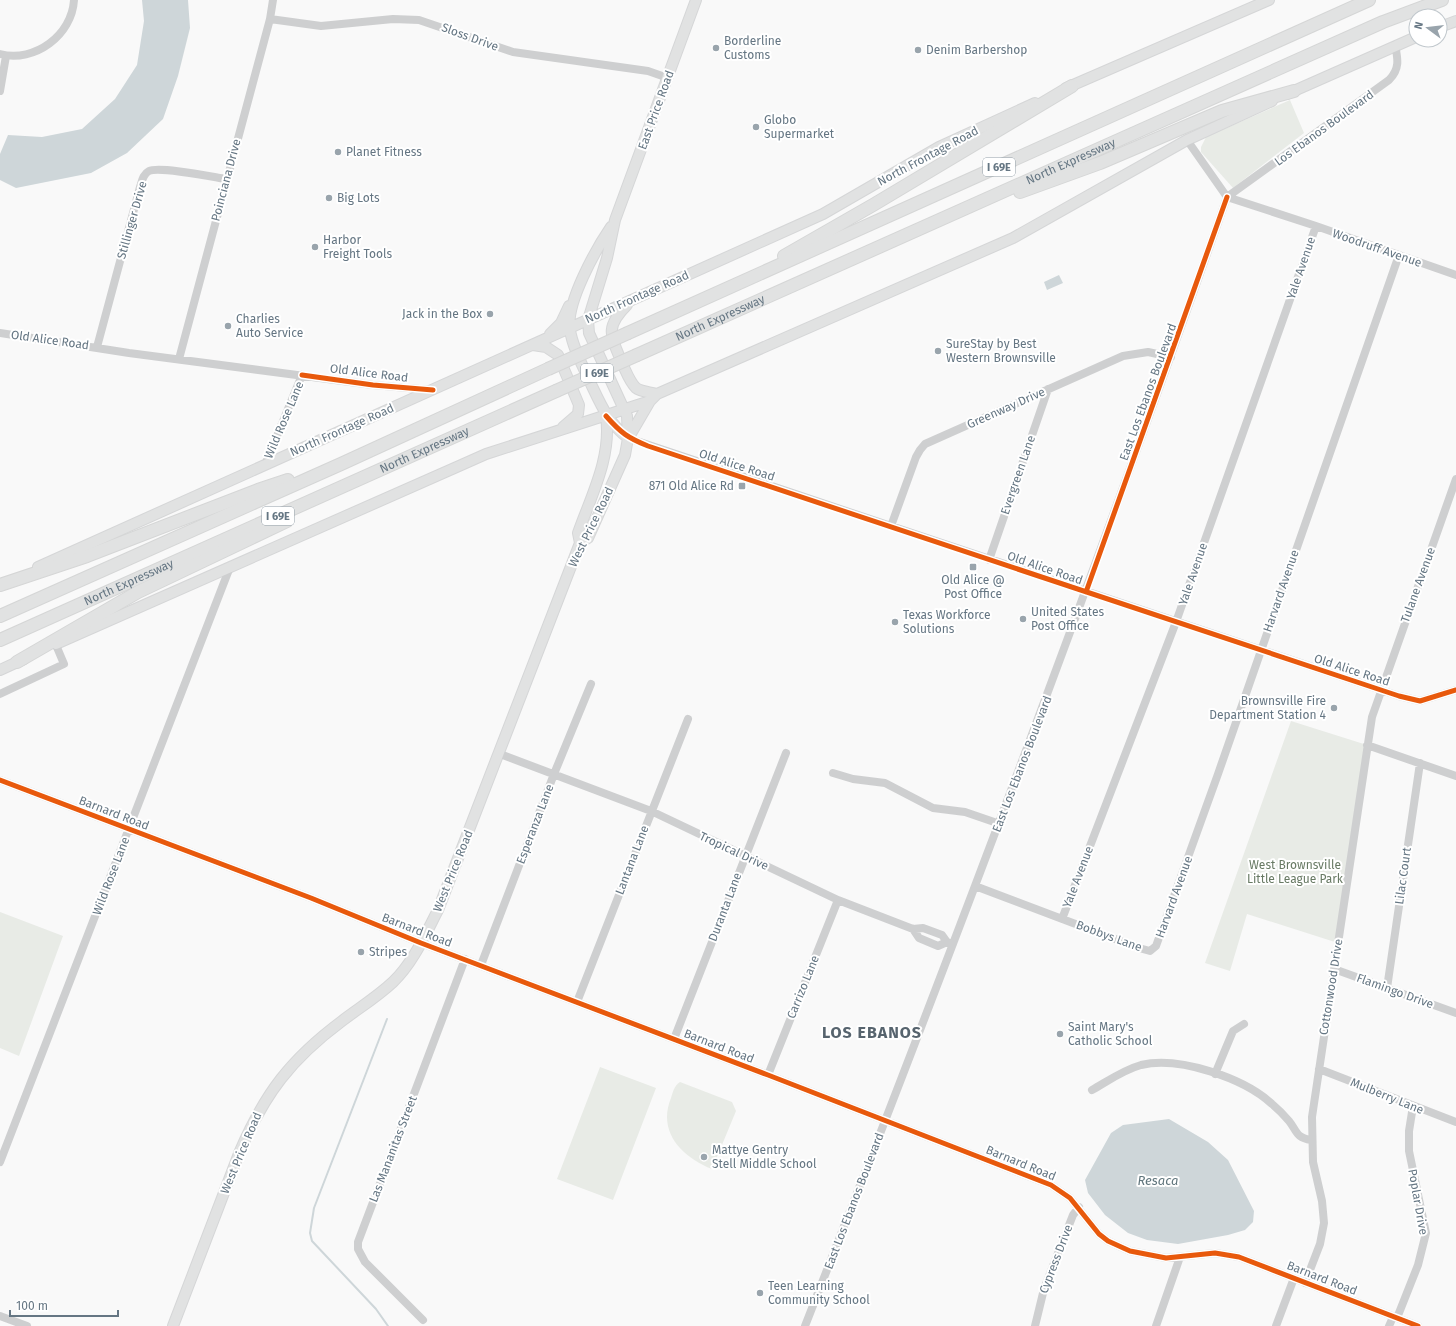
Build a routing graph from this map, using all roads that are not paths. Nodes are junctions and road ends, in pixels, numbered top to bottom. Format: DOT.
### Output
graph roads {
  1 [pos="74,0"];
  2 [pos="273,0"];
  3 [pos="696,0"];
  4 [pos="1269,0"];
  5 [pos="1369,0"];
  6 [pos="1442,0"];
  7 [pos="270,19"];
  8 [pos="1408,40"];
  9 [pos="1395,45"];
  10 [pos="3,55"];
  11 [pos="668,78"];
  12 [pos="1072,86"];
  13 [pos="0,91"];
  14 [pos="1294,91"];
  15 [pos="1187,140"];
  16 [pos="226,179"];
  17 [pos="1227,197"];
  18 [pos="615,220"];
  19 [pos="1316,226"];
  20 [pos="917,230"];
  21 [pos="1399,255"];
  22 [pos="1456,275"];
  23 [pos="580,285"];
  24 [pos="720,292"];
  25 [pos="633,299"];
  26 [pos="588,320"];
  27 [pos="569,328"];
  28 [pos="0,333"];
  29 [pos="546,338"];
  30 [pos="533,345"];
  31 [pos="97,347"];
  32 [pos="1171,358"];
  33 [pos="179,359"];
  34 [pos="302,375"];
  35 [pos="1048,389"];
  36 [pos="432,390"];
  37 [pos="653,398"];
  38 [pos="624,410"];
  39 [pos="606,416"];
  40 [pos="554,433"];
  41 [pos="628,438"];
  42 [pos="341,464"];
  43 [pos="265,465"];
  44 [pos="1456,479"];
  45 [pos="341,487"];
  46 [pos="891,526"];
  47 [pos="580,543"];
  48 [pos="989,560"];
  49 [pos="230,567"];
  50 [pos="0,585"];
  51 [pos="1086,592"];
  52 [pos="0,616"];
  53 [pos="1176,622"];
  54 [pos="0,640"];
  55 [pos="56,645"];
  56 [pos="1260,650"];
  57 [pos="17,662"];
  58 [pos="0,670"];
  59 [pos="591,684"];
  60 [pos="1381,690"];
  61 [pos="1456,690"];
  62 [pos="0,694"];
  63 [pos="688,719"];
  64 [pos="1367,745"];
  65 [pos="500,754"];
  66 [pos="786,754"];
  67 [pos="1420,764"];
  68 [pos="833,773"];
  69 [pos="554,774"];
  70 [pos="1456,776"];
  71 [pos="0,780"];
  72 [pos="651,811"];
  73 [pos="1000,824"];
  74 [pos="128,830"];
  75 [pos="745,856"];
  76 [pos="975,886"];
  77 [pos="838,900"];
  78 [pos="1062,919"];
  79 [pos="913,929"];
  80 [pos="421,943"];
  81 [pos="950,943"];
  82 [pos="1154,950"];
  83 [pos="465,959"];
  84 [pos="481,965"];
  85 [pos="1334,969"];
  86 [pos="1387,988"];
  87 [pos="577,1002"];
  88 [pos="1456,1013"];
  89 [pos="1244,1024"];
  90 [pos="674,1039"];
  91 [pos="1319,1069"];
  92 [pos="1215,1074"];
  93 [pos="768,1075"];
  94 [pos="1092,1090"];
  95 [pos="1413,1106"];
  96 [pos="885,1121"];
  97 [pos="1456,1122"];
  98 [pos="1311,1140"];
  99 [pos="0,1162"];
  100 [pos="1078,1207"];
  101 [pos="1180,1257"];
  102 [pos="1294,1278"];
  103 [pos="1305,1283"];
  104 [pos="0,1316"];
  105 [pos="1395,1317"];
  106 [pos="423,1320"];
  107 [pos="27,1326"];
  108 [pos="173,1326"];
  109 [pos="805,1326"];
  110 [pos="1035,1326"];
  111 [pos="1156,1326"];
  112 [pos="1276,1326"];
  113 [pos="1389,1326"];
  114 [pos="1418,1326"];
  1 -- 10 [label="street"];
  2 -- 7 [label="street, Poinciana Drive"];
  3 -- 11 [label="main road, East Price Road"];
  4 -- 12 [label="main road, North Frontage Road"];
  5 -- 24 [label="highway, North Expressway / I 69E"];
  6 -- 20 [label="highway, North Expressway / I 69E"];
  7 -- 11 [label="street, Sloss Drive"];
  7 -- 16 [label="street, Poinciana Drive"];
  8 -- 9 [label="main road"];
  9 -- 14 [label="main road"];
  9 -- 17 [label="street, Los Ebanos Boulevard"];
  10 -- 13 [label="street"];
  11 -- 18 [label="main road, East Price Road"];
  12 -- 24 [label="highway"];
  12 -- 25 [label="main road, North Frontage Road"];
  14 -- 15 [label="main road"];
  14 -- 20 [label="highway"];
  15 -- 17 [label="street"];
  15 -- 37 [label="main road"];
  16 -- 31 [label="street, Stillinger Drive"];
  16 -- 33 [label="street, Poinciana Drive"];
  17 -- 19 [label="street, Woodruff Avenue"];
  17 -- 32 [label="street, East Los Ebanos Boulevard"];
  18 -- 23 [label="main road, East Price Road"];
  18 -- 26 [label="main road, East Price Road"];
  19 -- 21 [label="street, Woodruff Avenue"];
  19 -- 53 [label="street, Yale Avenue"];
  20 -- 45 [label="highway, North Expressway / I 69E, bridge"];
  21 -- 22 [label="street, Woodruff Avenue"];
  21 -- 56 [label="street, Harvard Avenue"];
  23 -- 27 [label="main road, East Price Road"];
  23 -- 29 [label="main road"];
  24 -- 42 [label="highway, North Expressway / I 69E, bridge"];
  25 -- 26 [label="main road, North Frontage Road"];
  25 -- 37 [label="main road"];
  26 -- 27 [label="main road, North Frontage Road"];
  26 -- 38 [label="main road, East Price Road"];
  27 -- 29 [label="main road, North Frontage Road"];
  27 -- 39 [label="main road, East Price Road"];
  28 -- 31 [label="street, Old Alice Road"];
  29 -- 30 [label="main road, North Frontage Road"];
  30 -- 36 [label="main road, North Frontage Road"];
  30 -- 40 [label="main road"];
  31 -- 33 [label="street, Old Alice Road"];
  32 -- 35 [label="street, Greenway Drive"];
  32 -- 51 [label="street, East Los Ebanos Boulevard"];
  33 -- 34 [label="street, Old Alice Road"];
  34 -- 36 [label="street, Old Alice Road"];
  34 -- 43 [label="street, Wild Rose Lane"];
  35 -- 46 [label="street, Greenway Drive"];
  35 -- 48 [label="street, Evergreen Lane"];
  36 -- 43 [label="main road, North Frontage Road"];
  37 -- 38 [label="main road"];
  37 -- 41 [label="main road"];
  38 -- 39 [label="main road"];
  38 -- 41 [label="main road, West Price Road"];
  39 -- 40 [label="main road"];
  39 -- 41 [label="main road"];
  39 -- 47 [label="main road"];
  40 -- 49 [label="main road"];
  41 -- 46 [label="street, Old Alice Road"];
  41 -- 47 [label="main road, West Price Road"];
  42 -- 50 [label="highway"];
  42 -- 52 [label="highway, North Expressway / I 69E"];
  43 -- 50 [label="main road, North Frontage Road"];
  44 -- 60 [label="street, Tulane Avenue"];
  45 -- 54 [label="highway, North Expressway / I 69E"];
  45 -- 57 [label="highway"];
  46 -- 48 [label="street, Old Alice Road"];
  47 -- 65 [label="main road, West Price Road"];
  48 -- 51 [label="street, Old Alice Road"];
  49 -- 55 [label="main road"];
  49 -- 74 [label="street, Wild Rose Lane"];
  51 -- 53 [label="street, Old Alice Road"];
  51 -- 73 [label="street, East Los Ebanos Boulevard"];
  53 -- 56 [label="street, Old Alice Road"];
  53 -- 78 [label="street, Yale Avenue"];
  55 -- 57 [label="main road"];
  55 -- 62 [label="street"];
  56 -- 60 [label="street, Old Alice Road"];
  56 -- 82 [label="street, Harvard Avenue"];
  57 -- 58 [label="main road"];
  59 -- 69 [label="street, Esperanza Lane"];
  60 -- 61 [label="street, Old Alice Road"];
  60 -- 64 [label="street, Cottonwood Drive"];
  63 -- 72 [label="street, Lantana Lane"];
  64 -- 67 [label="street"];
  64 -- 85 [label="street, Cottonwood Drive"];
  65 -- 69 [label="street, Tropical Drive"];
  65 -- 80 [label="main road, West Price Road"];
  66 -- 75 [label="street, Duranta Lane"];
  67 -- 70 [label="street"];
  67 -- 86 [label="street, Lilac Court"];
  68 -- 73 [label="street"];
  69 -- 72 [label="street, Tropical Drive"];
  69 -- 84 [label="street, Esperanza Lane"];
  71 -- 74 [label="street, Barnard Road"];
  72 -- 75 [label="street, Tropical Drive"];
  72 -- 87 [label="street, Lantana Lane"];
  73 -- 76 [label="street, East Los Ebanos Boulevard"];
  74 -- 80 [label="street, Barnard Road"];
  74 -- 99 [label="street, Wild Rose Lane"];
  75 -- 77 [label="street, Tropical Drive"];
  75 -- 90 [label="street, Duranta Lane"];
  76 -- 78 [label="street, Bobbys Lane"];
  76 -- 81 [label="street, East Los Ebanos Boulevard"];
  77 -- 79 [label="street, Tropical Drive"];
  77 -- 93 [label="street, Carrizo Lane"];
  78 -- 82 [label="street, Bobbys Lane"];
  79 -- 81 [label="street, Tropical Drive"];
  79 -- 81 [label="street, Tropical Drive"];
  80 -- 83 [label="street, Barnard Road"];
  80 -- 108 [label="main road, West Price Road"];
  81 -- 96 [label="street, East Los Ebanos Boulevard"];
  83 -- 84 [label="street, Barnard Road"];
  83 -- 106 [label="street, Las Mananitas Street"];
  84 -- 87 [label="street, Barnard Road"];
  85 -- 86 [label="street, Flamingo Drive"];
  85 -- 91 [label="street, Cottonwood Drive"];
  86 -- 88 [label="street, Flamingo Drive"];
  87 -- 90 [label="street, Barnard Road"];
  89 -- 92 [label="street"];
  90 -- 93 [label="street, Barnard Road"];
  91 -- 95 [label="street, Mulberry Lane"];
  91 -- 98 [label="street, Cottonwood Drive"];
  92 -- 94 [label="street"];
  92 -- 98 [label="street"];
  93 -- 96 [label="street, Barnard Road"];
  95 -- 97 [label="street, Mulberry Lane"];
  95 -- 105 [label="street, Poplar Drive"];
  96 -- 100 [label="street, Barnard Road"];
  96 -- 109 [label="street, East Los Ebanos Boulevard"];
  98 -- 103 [label="street, Cottonwood Drive"];
  100 -- 101 [label="street, Barnard Road"];
  100 -- 110 [label="street, Cypress Drive"];
  101 -- 102 [label="street, Barnard Road"];
  101 -- 111 [label="street"];
  102 -- 103 [label="street, Barnard Road"];
  102 -- 112 [label="street"];
  103 -- 105 [label="street, Barnard Road"];
  104 -- 107 [label="street"];
  105 -- 113 [label="street, Poplar Drive"];
  105 -- 114 [label="street, Barnard Road"];
}
